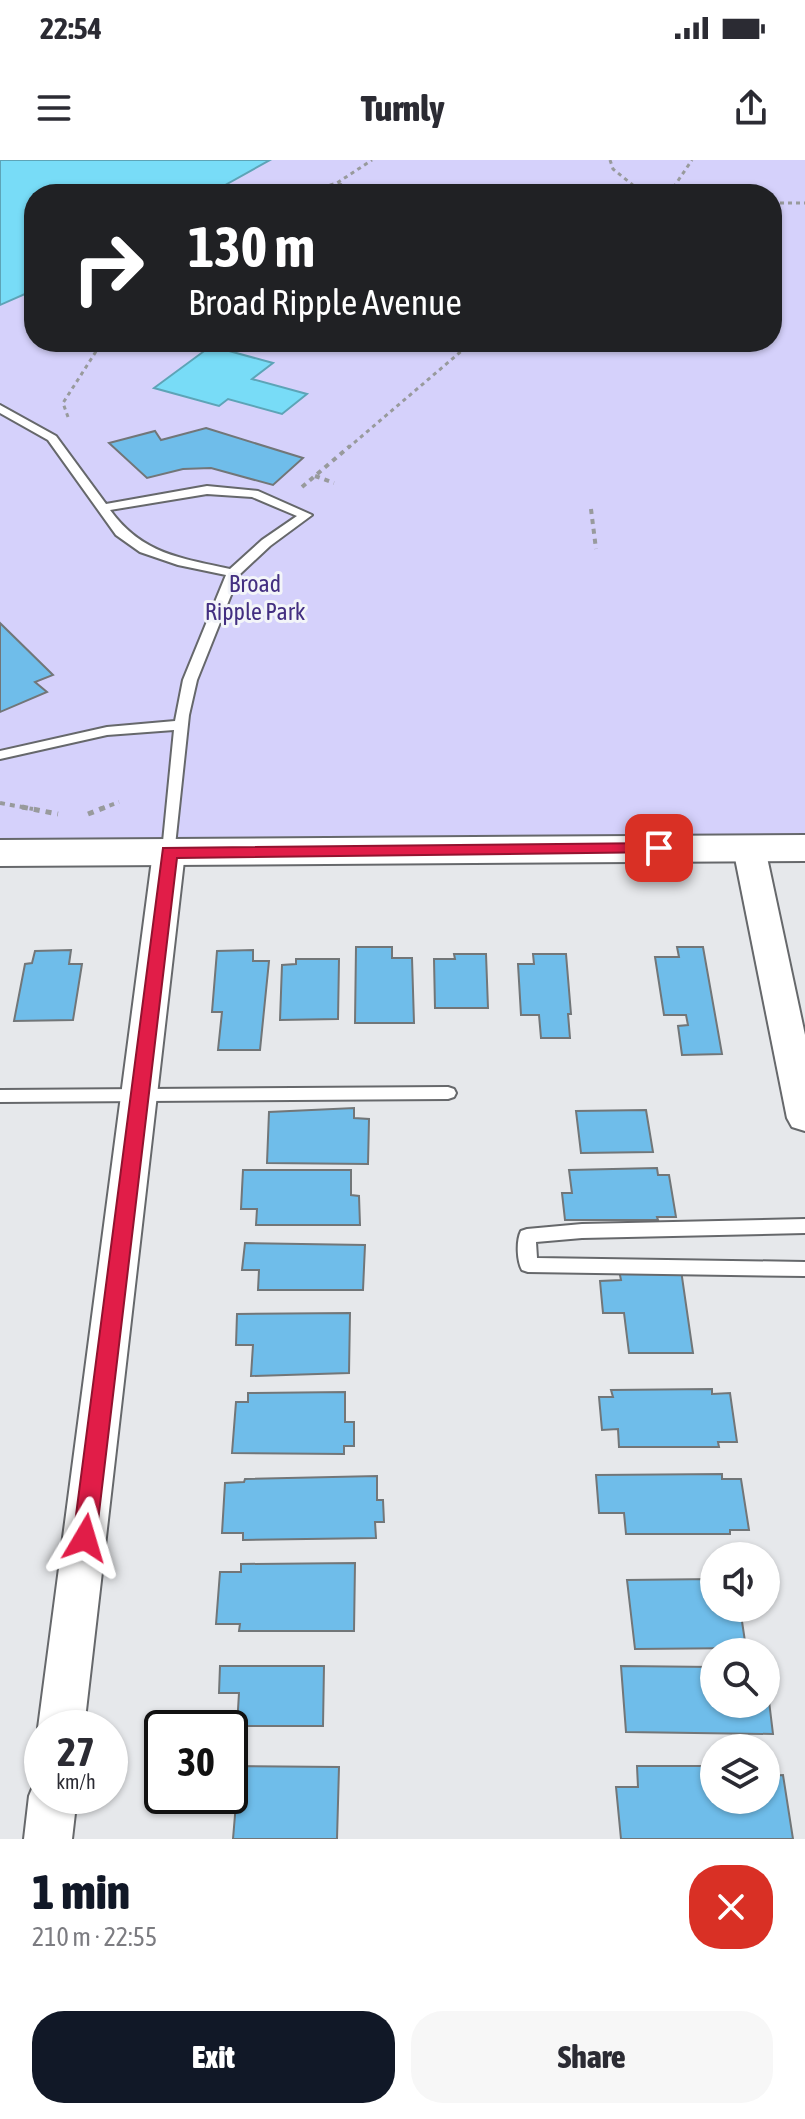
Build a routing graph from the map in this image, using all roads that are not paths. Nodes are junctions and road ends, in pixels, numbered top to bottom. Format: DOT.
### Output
graph roads {
  1 [pos="0,408"];
  2 [pos="102,508"];
  3 [pos="233,573"];
  4 [pos="181,725"];
  5 [pos="0,755"];
  6 [pos="749,848"];
  7 [pos="805,848"];
  8 [pos="169,852"];
  9 [pos="0,853"];
  10 [pos="448,1093"];
  11 [pos="139,1094"];
  12 [pos="0,1096"];
  13 [pos="803,1099"];
  14 [pos="805,1226"];
  15 [pos="805,1269"];
  16 [pos="63,1710"];
  17 [pos="51,1814"];
  18 [pos="48,1839"];
  1 -- 2 [label="lane"];
  2 -- 3 [label="lane"];
  2 -- 3 [label="lane"];
  3 -- 4 [label="lane"];
  4 -- 5 [label="lane"];
  4 -- 8 [label="lane"];
  6 -- 7 [label="street"];
  6 -- 8 [label="street"];
  6 -- 13 [label="street"];
  8 -- 9 [label="street"];
  8 -- 11 [label="street"];
  10 -- 11 [label="lane"];
  11 -- 12 [label="lane"];
  11 -- 16 [label="street"];
  14 -- 15 [label="lane"];
  17 -- 18 [label="street"];
}
